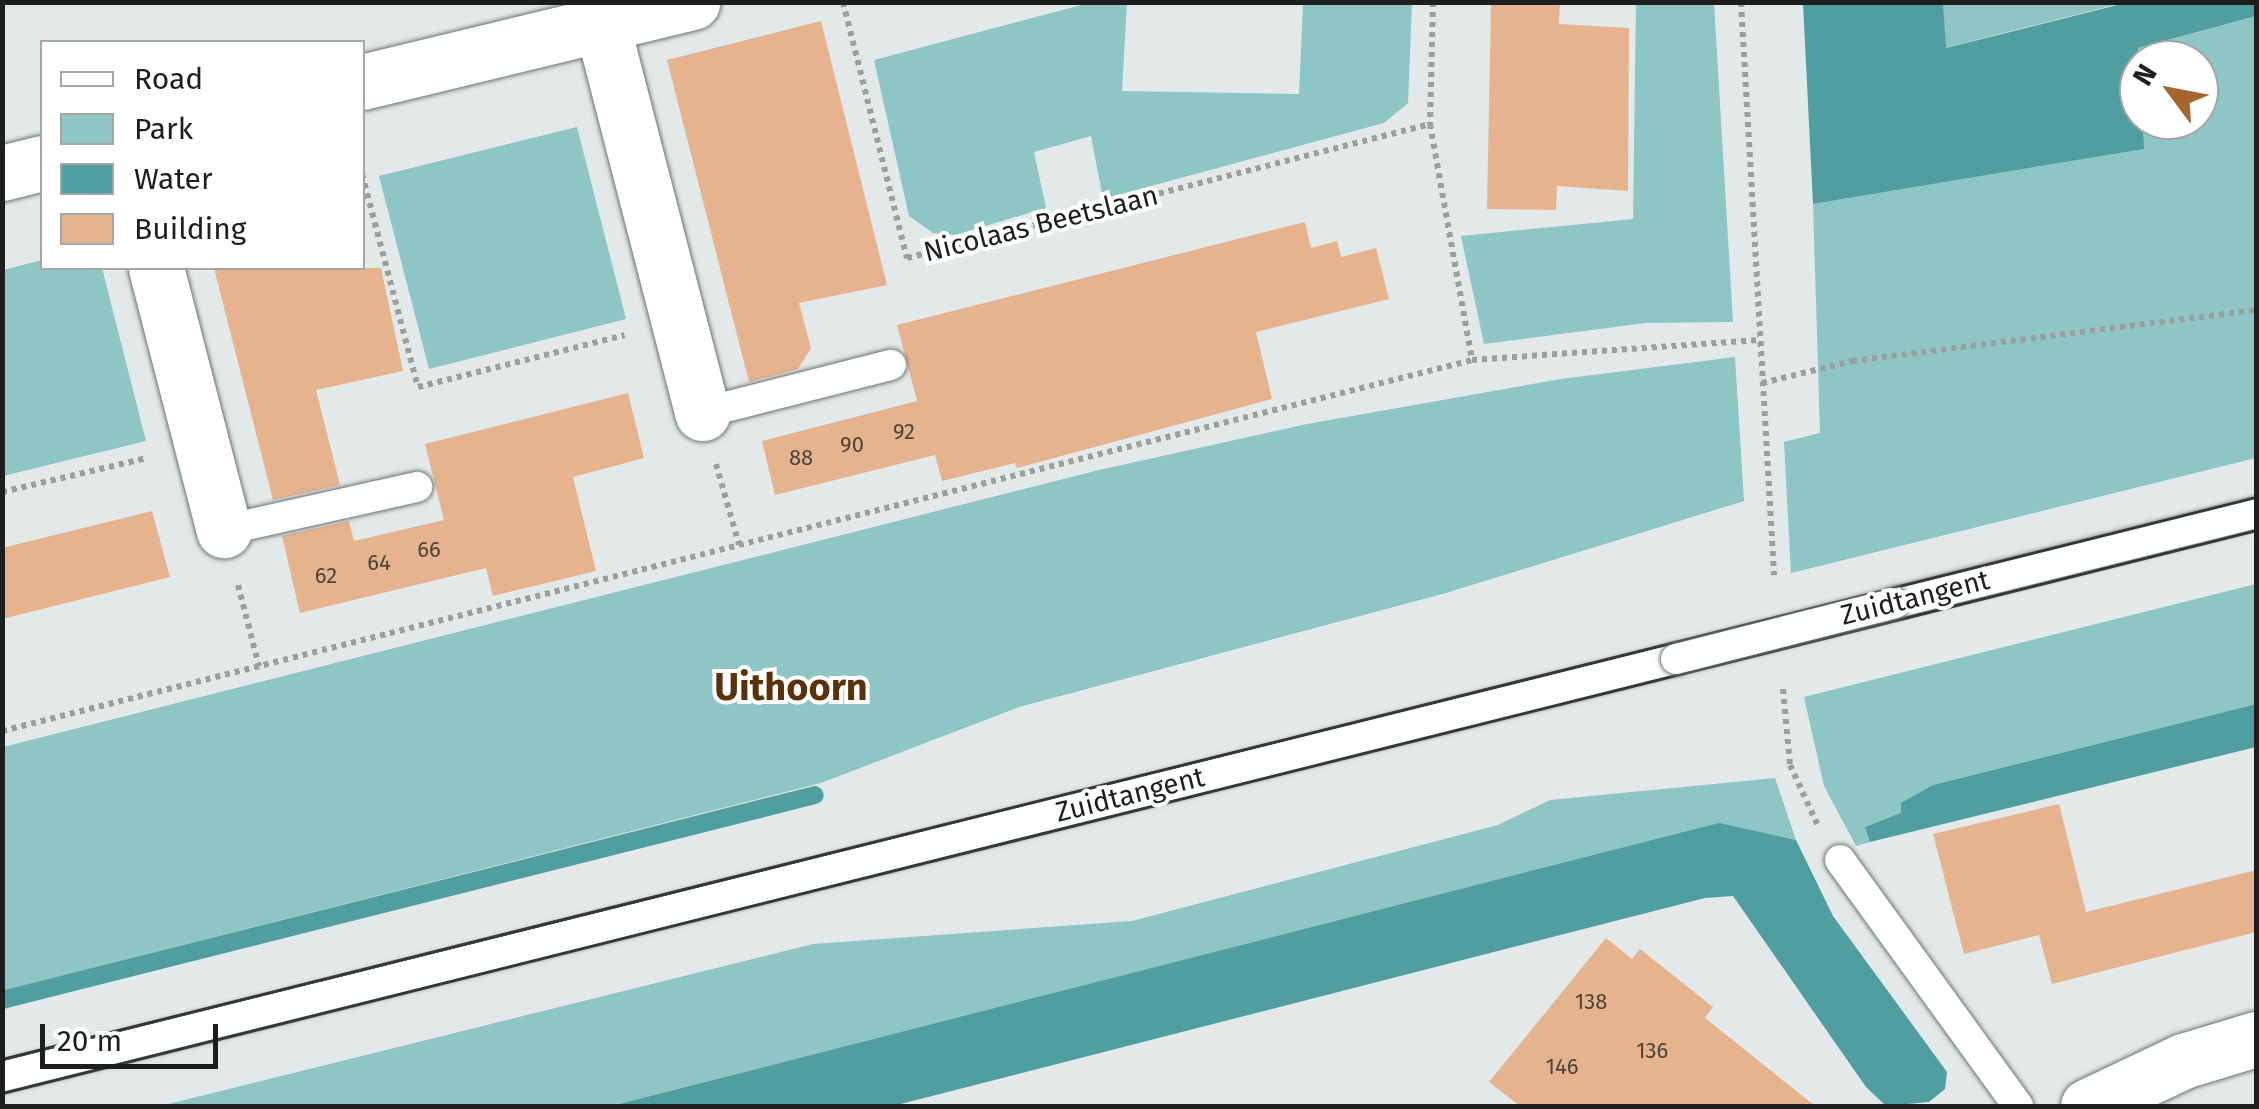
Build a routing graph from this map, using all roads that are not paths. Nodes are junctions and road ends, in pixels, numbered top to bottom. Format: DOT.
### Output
graph roads {
  1 [pos="692,2"];
  2 [pos="602,25"];
  3 [pos="365,81"];
  4 [pos="40,164"];
  5 [pos="2,173"];
  6 [pos="157,270"];
  7 [pos="891,365"];
  8 [pos="702,413"];
  9 [pos="417,487"];
  10 [pos="2256,513"];
  11 [pos="224,530"];
  12 [pos="1840,860"];
  13 [pos="2256,1040"];
  14 [pos="2,1077"];
  15 [pos="2018,1106"];
  16 [pos="2088,1106"];
  1 -- 2 [label="street"];
  2 -- 3 [label="street"];
  2 -- 8 [label="street"];
  4 -- 5 [label="street"];
  6 -- 11 [label="street"];
  7 -- 8 [label="lane"];
  9 -- 11 [label="lane"];
  10 -- 14 [label="lane, Zuidtangent, bridge"];
  12 -- 15 [label="lane"];
  13 -- 16 [label="street"];
}
